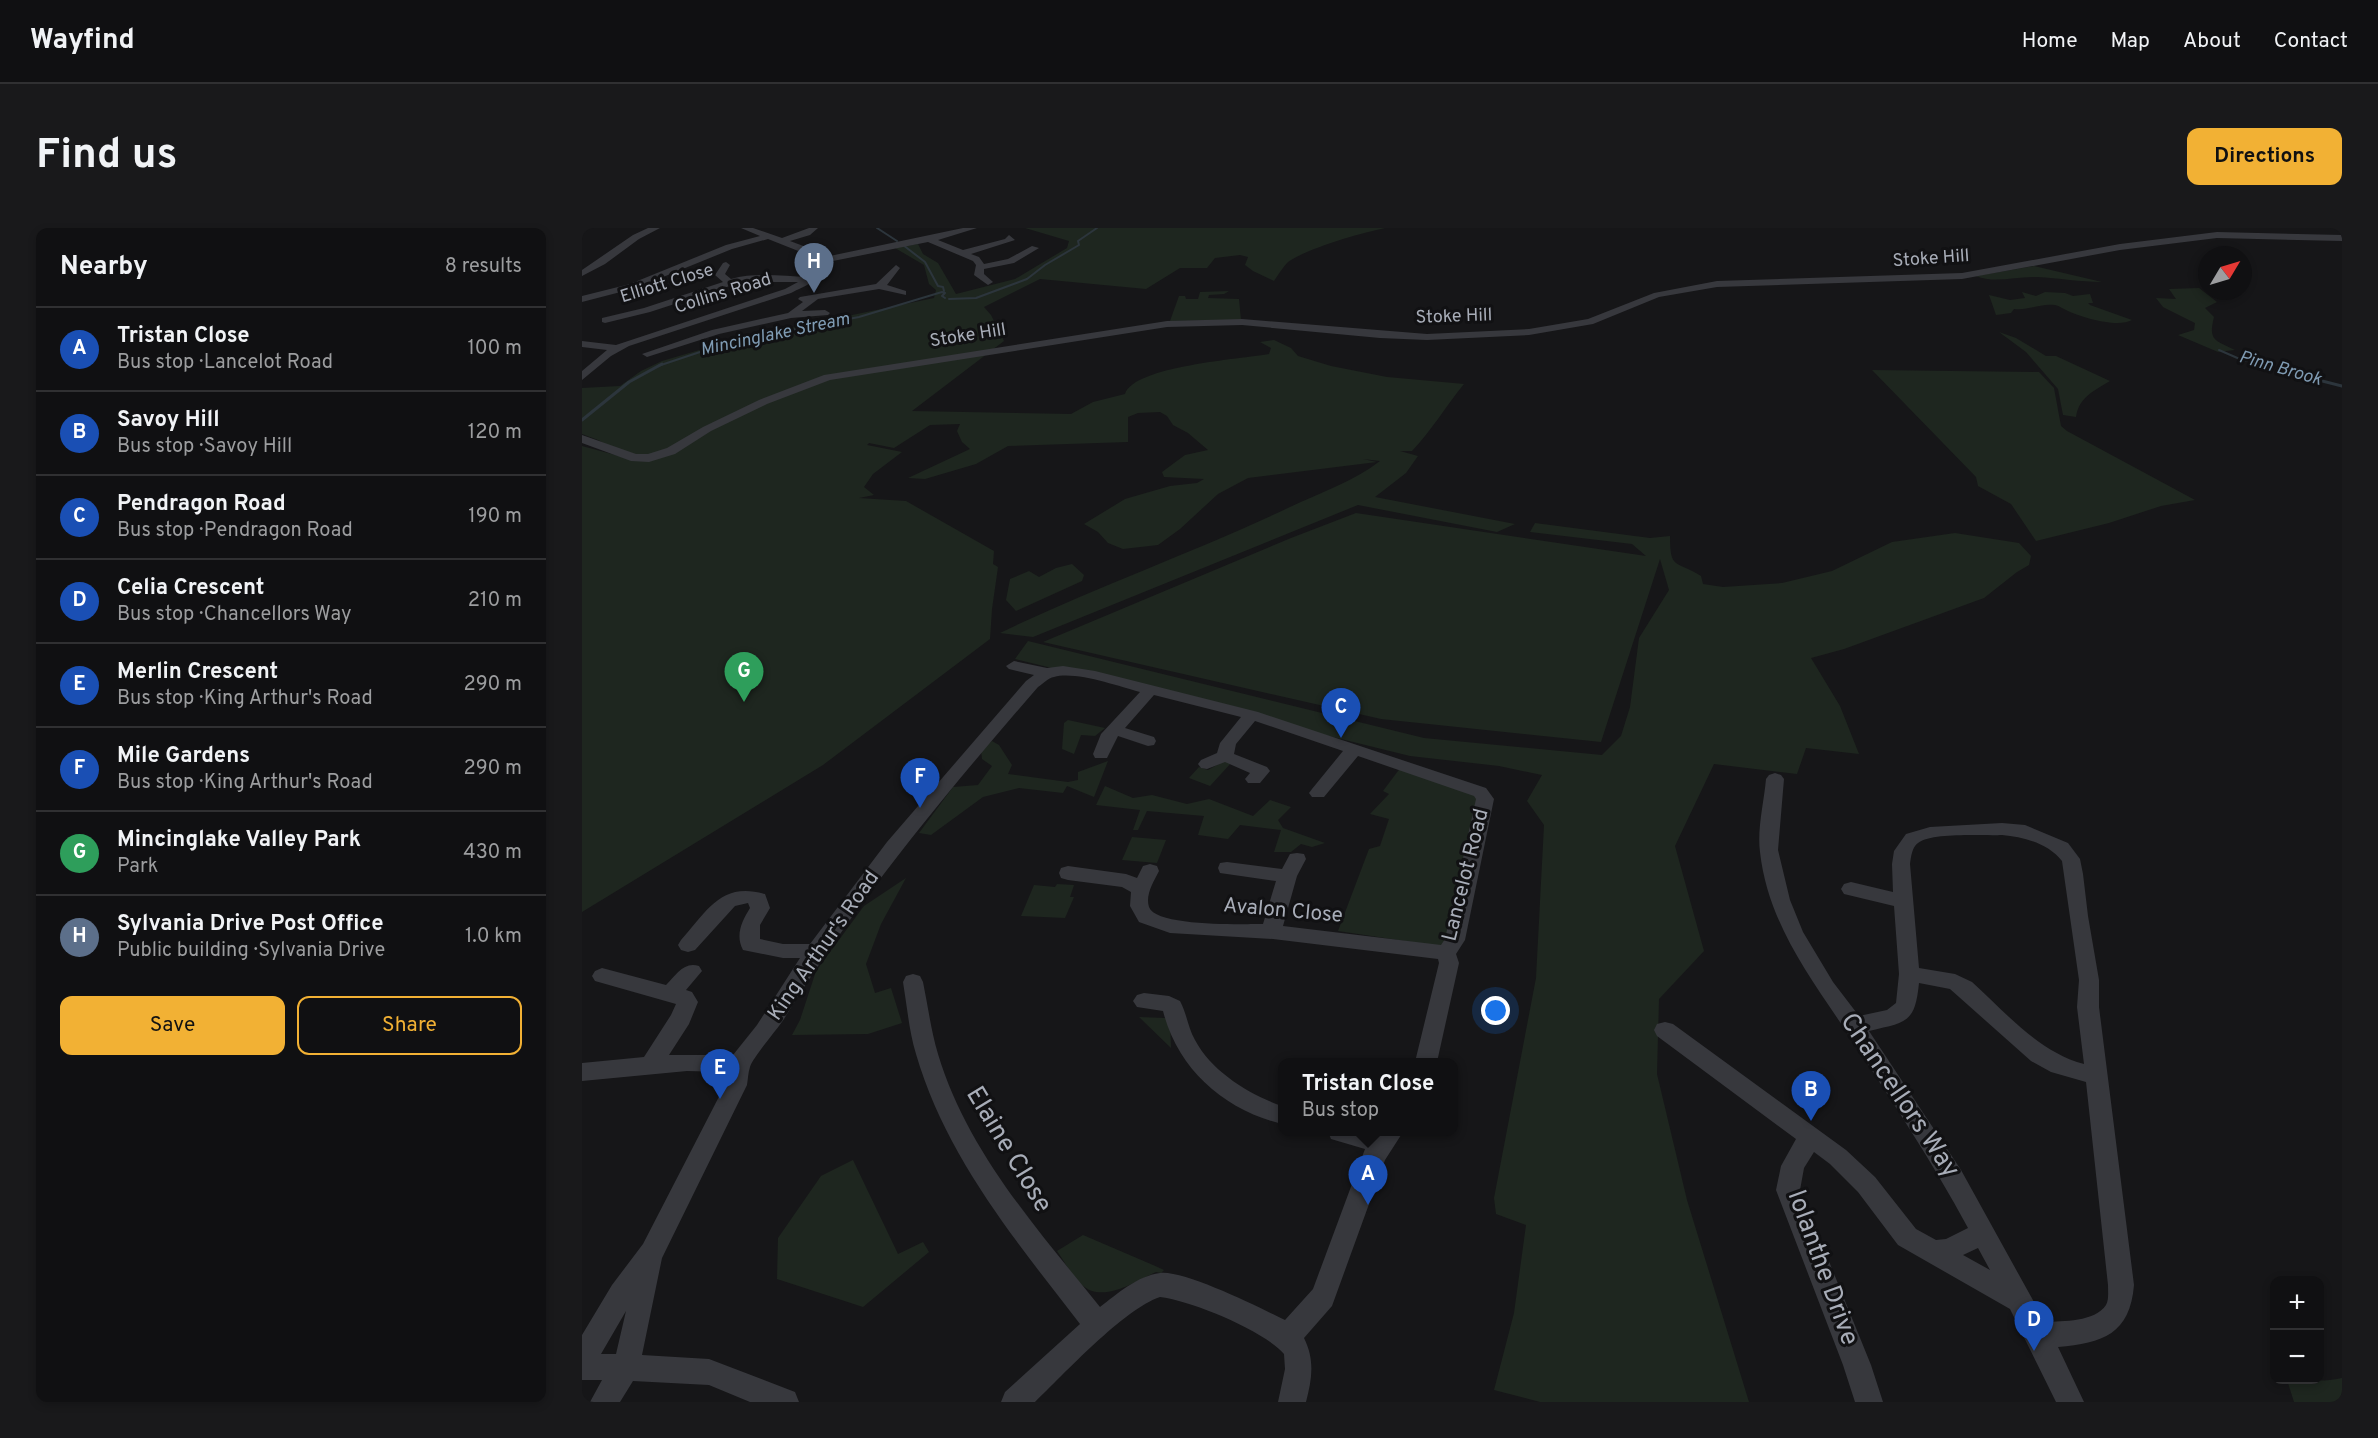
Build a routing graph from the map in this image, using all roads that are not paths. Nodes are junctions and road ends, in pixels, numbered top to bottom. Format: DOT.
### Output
graph roads {
  1 [pos="656,228"];
  2 [pos="745,228"];
  3 [pos="814,228"];
  4 [pos="929,228"];
  5 [pos="973,228"];
  6 [pos="952,234"];
  7 [pos="771,236"];
  8 [pos="2342,238"];
  9 [pos="929,239"];
  10 [pos="1013,240"];
  11 [pos="782,241"];
  12 [pos="1048,252"];
  13 [pos="964,253"];
  14 [pos="822,260"];
  15 [pos="726,265"];
  16 [pos="980,267"];
  17 [pos="879,272"];
  18 [pos="582,273"];
  19 [pos="810,280"];
  20 [pos="728,282"];
  21 [pos="988,282"];
  22 [pos="879,286"];
  23 [pos="782,293"];
  24 [pos="898,293"];
  25 [pos="582,299"];
  26 [pos="813,299"];
  27 [pos="825,313"];
  28 [pos="791,315"];
  29 [pos="609,317"];
  30 [pos="582,344"];
  31 [pos="617,348"];
  32 [pos="647,354"];
  33 [pos="584,374"];
  34 [pos="582,439"];
  35 [pos="1014,666"];
  36 [pos="1047,673"];
  37 [pos="1151,688"];
  38 [pos="1252,715"];
  39 [pos="1116,730"];
  40 [pos="1148,741"];
  41 [pos="1355,748"];
  42 [pos="1101,754"];
  43 [pos="1225,756"];
  44 [pos="1207,764"];
  45 [pos="1254,779"];
  46 [pos="1775,779"];
  47 [pos="1318,793"];
  48 [pos="1227,868"];
  49 [pos="1150,871"];
  50 [pos="1068,873"];
  51 [pos="1140,889"];
  52 [pos="1851,889"];
  53 [pos="1903,901"];
  54 [pos="1271,932"];
  55 [pos="688,945"];
  56 [pos="815,951"];
  57 [pos="1446,952"];
  58 [pos="692,971"];
  59 [pos="1909,974"];
  60 [pos="602,976"];
  61 [pos="913,982"];
  62 [pos="671,993"];
  63 [pos="1144,1001"];
  64 [pos="1854,1026"];
  65 [pos="1665,1030"];
  66 [pos="1427,1058"];
  67 [pos="740,1064"];
  68 [pos="650,1066"];
  69 [pos="582,1072"];
  70 [pos="2096,1076"];
  71 [pos="1278,1114"];
  72 [pos="1811,1136"];
  73 [pos="1387,1138"];
  74 [pos="1983,1233"];
  75 [pos="652,1252"];
  76 [pos="1932,1252"];
  77 [pos="2018,1300"];
  78 [pos="1098,1326"];
  79 [pos="2038,1335"];
  80 [pos="1288,1339"];
  81 [pos="582,1360"];
  82 [pos="582,1367"];
  83 [pos="626,1367"];
  84 [pos="604,1402"];
  85 [pos="785,1402"];
  86 [pos="1015,1402"];
  87 [pos="1292,1402"];
  88 [pos="1869,1402"];
  89 [pos="2070,1402"];
  1 -- 18 [label="street"];
  2 -- 7 [label="street, Collins Road"];
  3 -- 11 [label="street"];
  4 -- 6 [label="street"];
  5 -- 6 [label="street"];
  6 -- 9 [label="street"];
  7 -- 11 [label="street, Collins Road"];
  7 -- 25 [label="street"];
  8 -- 34 [label="street, Stoke Hill"];
  9 -- 13 [label="street"];
  9 -- 14 [label="street"];
  10 -- 13 [label="street"];
  11 -- 14 [label="street, Collins Road"];
  12 -- 16 [label="street"];
  13 -- 16 [label="street"];
  14 -- 19 [label="street"];
  15 -- 20 [label="street, Elliott Close"];
  16 -- 21 [label="street"];
  17 -- 22 [label="street"];
  19 -- 20 [label="street, Elliott Close"];
  19 -- 23 [label="street, Collins Road"];
  20 -- 29 [label="street, Elliott Close"];
  22 -- 24 [label="street"];
  22 -- 26 [label="street"];
  23 -- 26 [label="street"];
  23 -- 31 [label="street, Collins Road"];
  26 -- 28 [label="street"];
  27 -- 28 [label="street"];
  28 -- 32 [label="street"];
  30 -- 31 [label="street"];
  31 -- 33 [label="street, Collins Road"];
  35 -- 36 [label="street"];
  36 -- 37 [label="street"];
  36 -- 56 [label="street, King Arthur's Road"];
  37 -- 38 [label="street"];
  37 -- 39 [label="street"];
  38 -- 41 [label="street"];
  38 -- 43 [label="street"];
  39 -- 40 [label="street"];
  39 -- 42 [label="street"];
  41 -- 47 [label="street"];
  41 -- 57 [label="street, Lancelot Road"];
  43 -- 44 [label="street"];
  43 -- 45 [label="street"];
  46 -- 64 [label="street, Chancellors Way"];
  48 -- 54 [label="street"];
  49 -- 51 [label="street"];
  50 -- 51 [label="street"];
  51 -- 54 [label="street, Avalon Close"];
  52 -- 53 [label="street"];
  53 -- 59 [label="street"];
  53 -- 70 [label="street"];
  54 -- 57 [label="street, Avalon Close"];
  55 -- 56 [label="street"];
  56 -- 67 [label="street, King Arthur's Road"];
  57 -- 66 [label="street, Lancelot Road"];
  58 -- 62 [label="street"];
  59 -- 64 [label="street"];
  59 -- 70 [label="street"];
  60 -- 62 [label="street"];
  61 -- 78 [label="street, Elaine Close"];
  62 -- 68 [label="street"];
  63 -- 71 [label="street"];
  64 -- 74 [label="street, Chancellors Way"];
  65 -- 72 [label="street"];
  67 -- 68 [label="street"];
  67 -- 75 [label="street, King Arthur's Road"];
  68 -- 69 [label="street"];
  70 -- 79 [label="street"];
  72 -- 76 [label="street"];
  72 -- 88 [label="street, Iolanthe Drive"];
  73 -- 80 [label="street"];
  74 -- 76 [label="street"];
  74 -- 77 [label="street, Chancellors Way"];
  75 -- 81 [label="street, King Arthur's Road"];
  75 -- 83 [label="street, King Arthur's Road"];
  76 -- 77 [label="street"];
  77 -- 79 [label="street, Chancellors Way"];
  78 -- 80 [label="street"];
  78 -- 86 [label="street"];
  79 -- 89 [label="street, Chancellors Way"];
  80 -- 87 [label="street"];
  82 -- 83 [label="street"];
  83 -- 84 [label="street, King Arthur's Road"];
  83 -- 85 [label="street"];
}
